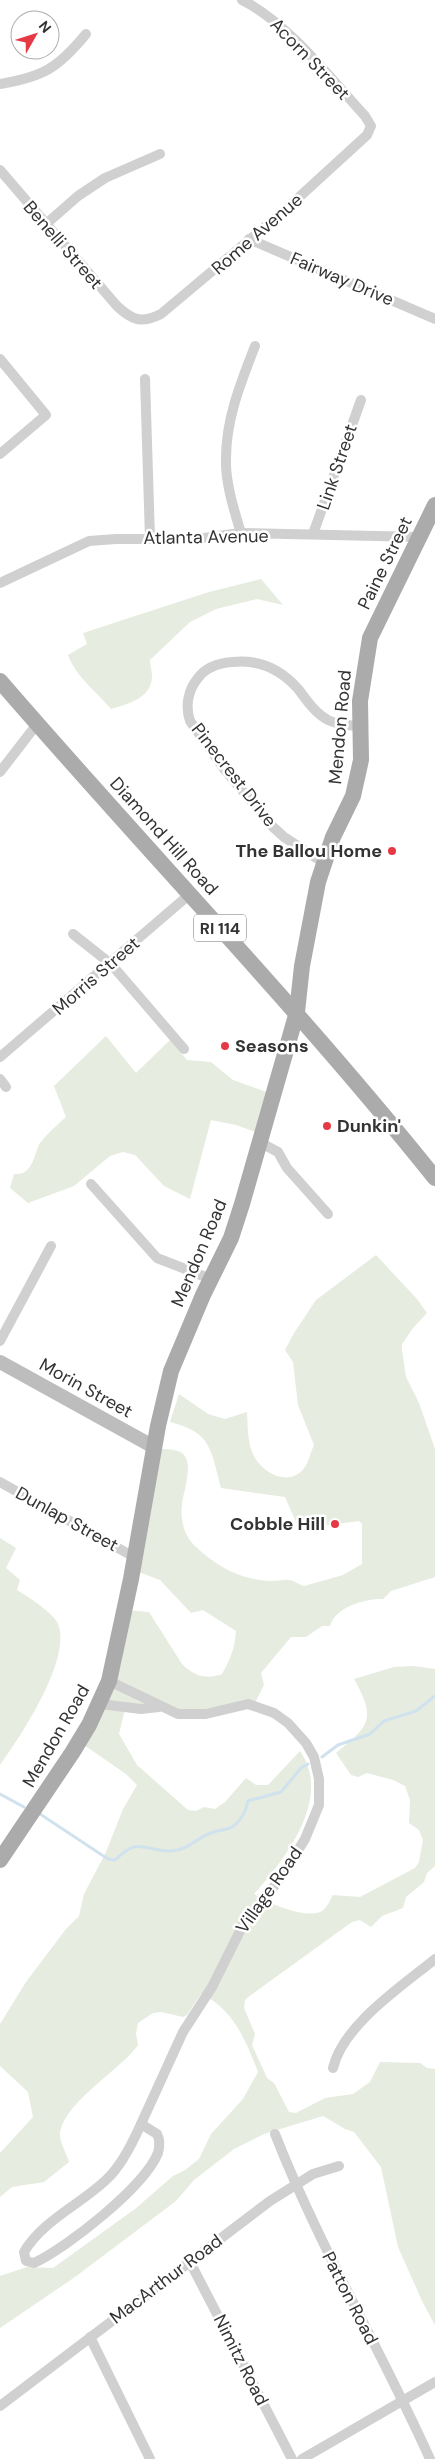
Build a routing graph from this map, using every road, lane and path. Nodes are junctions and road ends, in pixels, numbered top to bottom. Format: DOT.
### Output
graph roads {
  1 [pos="242,0"];
  2 [pos="86,34"];
  3 [pos="0,84"];
  4 [pos="371,126"];
  5 [pos="160,154"];
  6 [pos="0,170"];
  7 [pos="46,224"];
  8 [pos="249,239"];
  9 [pos="129,317"];
  10 [pos="435,319"];
  11 [pos="255,346"];
  12 [pos="0,359"];
  13 [pos="145,379"];
  14 [pos="361,400"];
  15 [pos="0,454"];
  16 [pos="435,505"];
  17 [pos="241,533"];
  18 [pos="313,534"];
  19 [pos="421,536"];
  20 [pos="150,538"];
  21 [pos="0,583"];
  22 [pos="370,638"];
  23 [pos="0,681"];
  24 [pos="38,724"];
  25 [pos="362,726"];
  26 [pos="0,772"];
  27 [pos="324,863"];
  28 [pos="190,894"];
  29 [pos="73,934"];
  30 [pos="111,964"];
  31 [pos="296,1012"];
  32 [pos="184,1049"];
  33 [pos="0,1057"];
  34 [pos="261,1143"];
  35 [pos="435,1178"];
  36 [pos="91,1184"];
  37 [pos="328,1214"];
  38 [pos="52,1246"];
  39 [pos="210,1279"];
  40 [pos="0,1341"];
  41 [pos="0,1362"];
  42 [pos="154,1447"];
  43 [pos="0,1482"];
  44 [pos="134,1557"];
  45 [pos="109,1682"];
  46 [pos="100,1704"];
  47 [pos="159,1707"];
  48 [pos="0,1860"];
  49 [pos="435,1959"];
  50 [pos="333,2068"];
  51 [pos="141,2124"];
  52 [pos="275,2134"];
  53 [pos="339,2166"];
  54 [pos="294,2184"];
  55 [pos="190,2262"];
  56 [pos="90,2337"];
  57 [pos="435,2382"];
  58 [pos="404,2400"];
  59 [pos="0,2406"];
  60 [pos="150,2459"];
  61 [pos="292,2459"];
  62 [pos="302,2459"];
  63 [pos="430,2459"];
  1 -- 4 [label="street, Acorn Street"];
  2 -- 3 [label="street"];
  4 -- 8 [label="street, Rome Avenue"];
  5 -- 7 [label="street"];
  6 -- 7 [label="street, Benelli Street"];
  7 -- 9 [label="street, Benelli Street"];
  8 -- 9 [label="street, Rome Avenue"];
  8 -- 10 [label="street, Fairway Drive"];
  11 -- 17 [label="street"];
  12 -- 15 [label="street"];
  13 -- 20 [label="street"];
  14 -- 18 [label="street, Link Street"];
  16 -- 19 [label="main road, Paine Street"];
  17 -- 18 [label="street, Atlanta Avenue"];
  17 -- 20 [label="street, Atlanta Avenue"];
  18 -- 19 [label="street, Atlanta Avenue"];
  19 -- 22 [label="main road, Paine Street"];
  20 -- 21 [label="street, Atlanta Avenue"];
  22 -- 25 [label="main road, Mendon Road"];
  23 -- 24 [label="main road, Diamond Hill Road / RI 114"];
  24 -- 26 [label="street"];
  24 -- 28 [label="main road, Diamond Hill Road / RI 114"];
  25 -- 27 [label="main road, Mendon Road"];
  25 -- 27 [label="street, Pinecrest Drive"];
  27 -- 31 [label="main road, Mendon Road"];
  28 -- 30 [label="street, Morris Street"];
  28 -- 31 [label="main road, Diamond Hill Road / RI 114"];
  29 -- 30 [label="street"];
  30 -- 32 [label="street"];
  30 -- 33 [label="street, Morris Street"];
  31 -- 34 [label="main road, Mendon Road"];
  31 -- 35 [label="main road, Diamond Hill Road / RI 114"];
  34 -- 37 [label="street"];
  34 -- 39 [label="main road, Mendon Road"];
  36 -- 39 [label="street"];
  38 -- 40 [label="street"];
  39 -- 42 [label="main road, Mendon Road"];
  41 -- 42 [label="street, Morin Street"];
  42 -- 44 [label="main road, Mendon Road"];
  43 -- 44 [label="street, Dunlap Street"];
  44 -- 45 [label="main road, Mendon Road"];
  45 -- 46 [label="main road, Mendon Road"];
  45 -- 47 [label="street, Village Road"];
  46 -- 47 [label="street, Village Road"];
  46 -- 48 [label="main road, Mendon Road"];
  47 -- 51 [label="street, Village Road"];
  49 -- 50 [label="street"];
  51 -- 51 [label="street, Village Road"];
  52 -- 54 [label="street, Patton Road"];
  53 -- 54 [label="street, MacArthur Road"];
  54 -- 55 [label="street, MacArthur Road"];
  54 -- 58 [label="street, Patton Road"];
  55 -- 56 [label="street, MacArthur Road"];
  55 -- 61 [label="street, Nimitz Road"];
  56 -- 59 [label="street, MacArthur Road"];
  56 -- 60 [label="street"];
  57 -- 58 [label="street"];
  58 -- 62 [label="street"];
  58 -- 63 [label="street, Patton Road"];
}
